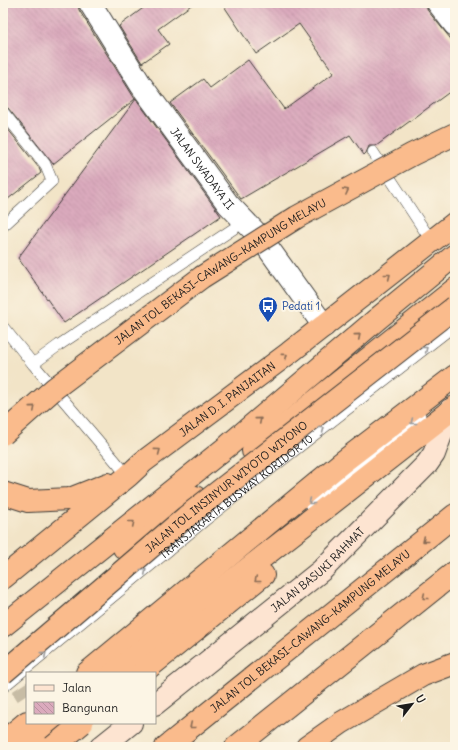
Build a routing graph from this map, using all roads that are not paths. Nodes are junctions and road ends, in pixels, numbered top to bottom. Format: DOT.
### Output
graph roads {
  1 [pos="90,3"];
  2 [pos="438,3"];
  3 [pos="455,25"];
  4 [pos="3,112"];
  5 [pos="455,134"];
  6 [pos="373,152"];
  7 [pos="455,214"];
  8 [pos="245,221"];
  9 [pos="3,226"];
  10 [pos="443,233"];
  11 [pos="455,255"];
  12 [pos="455,289"];
  13 [pos="455,307"];
  14 [pos="455,325"];
  15 [pos="3,326"];
  16 [pos="324,326"];
  17 [pos="33,364"];
  18 [pos="455,376"];
  19 [pos="455,389"];
  20 [pos="451,409"];
  21 [pos="3,434"];
  22 [pos="128,476"];
  23 [pos="3,493"];
  24 [pos="455,515"];
  25 [pos="455,572"];
  26 [pos="3,578"];
  27 [pos="3,626"];
  28 [pos="3,641"];
  29 [pos="455,662"];
  30 [pos="88,672"];
  31 [pos="103,672"];
  32 [pos="115,672"];
  33 [pos="143,672"];
  34 [pos="3,673"];
  35 [pos="3,687"];
  36 [pos="156,703"];
  37 [pos="26,723"];
  38 [pos="41,724"];
  39 [pos="51,724"];
  40 [pos="81,724"];
  41 [pos="130,724"];
  42 [pos="3,742"];
  43 [pos="12,747"];
  44 [pos="22,747"];
  45 [pos="54,747"];
  46 [pos="101,747"];
  47 [pos="166,747"];
  48 [pos="236,747"];
  49 [pos="307,747"];
  1 -- 8 [label="street, JALAN SWADAYA II"];
  2 -- 3 [label="street"];
  4 -- 9 [label="lane"];
  21 -- 5 [label="highway, JALAN TOL BEKASI–CAWANG–KAMPUNG MELAYU, one-way, bridge"];
  6 -- 10 [label="lane"];
  7 -- 10 [label="street"];
  8 -- 16 [label="street, JALAN SWADAYA II"];
  8 -- 17 [label="lane"];
  16 -- 10 [label="highway, JALAN D. I. PANJAITAN, one-way"];
  27 -- 11 [label="highway, one-way"];
  12 -- 28 [label="highway"];
  13 -- 34 [label="highway, JALAN TOL INSINYUR WIYOTO WIYONO, bridge"];
  35 -- 14 [label="lane, TRANSJAKARTA BUSWAY KORIDOR 10, one-way"];
  15 -- 17 [label="lane"];
  22 -- 16 [label="highway, JALAN D. I. PANJAITAN, one-way"];
  17 -- 22 [label="lane"];
  18 -- 30 [label="highway"];
  19 -- 31 [label="lane, one-way"];
  20 -- 32 [label="highway"];
  20 -- 33 [label="highway, one-way"];
  20 -- 36 [label="street, JALAN BASUKI RAHMAT"];
  22 -- 23 [label="highway"];
  22 -- 26 [label="highway, JALAN D. I. PANJAITAN"];
  24 -- 47 [label="highway, JALAN TOL BEKASI–CAWANG–KAMPUNG MELAYU, one-way"];
  25 -- 48 [label="highway, one-way"];
  29 -- 49 [label="highway"];
  37 -- 42 [label="highway"];
  38 -- 43 [label="lane"];
  39 -- 44 [label="highway"];
  40 -- 45 [label="highway, bridge"];
  41 -- 46 [label="street"];
}
